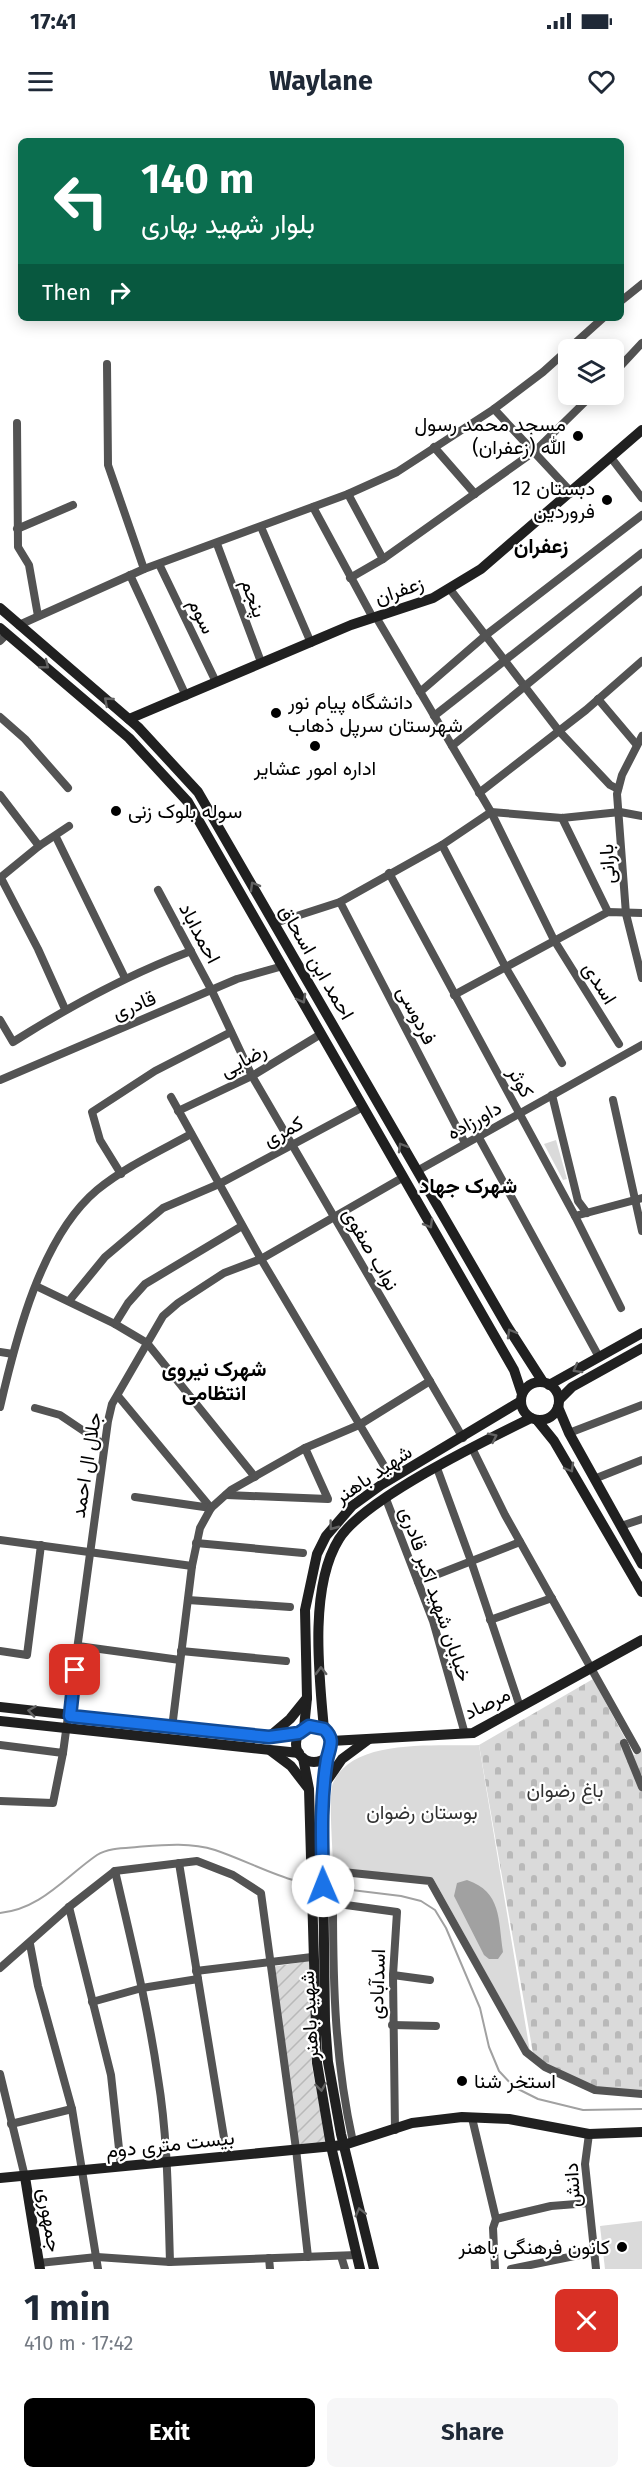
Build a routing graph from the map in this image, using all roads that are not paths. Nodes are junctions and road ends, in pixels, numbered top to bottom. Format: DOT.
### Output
graph roads {
  1 [pos="642,284"];
  2 [pos="624,299"];
  3 [pos="600,321"];
  4 [pos="642,343"];
  5 [pos="624,362"];
  6 [pos="107,364"];
  7 [pos="582,405"];
  8 [pos="494,409"];
  9 [pos="17,423"];
  10 [pos="642,430"];
  11 [pos="434,447"];
  12 [pos="535,451"];
  13 [pos="612,459"];
  14 [pos="572,493"];
  15 [pos="348,494"];
  16 [pos="475,494"];
  17 [pos="642,498"];
  18 [pos="73,505"];
  19 [pos="313,507"];
  20 [pos="642,515"];
  21 [pos="261,527"];
  22 [pos="17,529"];
  23 [pos="217,544"];
  24 [pos="642,553"];
  25 [pos="384,559"];
  26 [pos="159,564"];
  27 [pos="144,569"];
  28 [pos="130,575"];
  29 [pos="350,578"];
  30 [pos="449,588"];
  31 [pos="642,590"];
  32 [pos="0,608"];
  33 [pos="38,616"];
  34 [pos="374,617"];
  35 [pos="20,625"];
  36 [pos="2,634"];
  37 [pos="486,636"];
  38 [pos="311,643"];
  39 [pos="506,661"];
  40 [pos="642,661"];
  41 [pos="261,662"];
  42 [pos="216,682"];
  43 [pos="525,686"];
  44 [pos="420,692"];
  45 [pos="186,696"];
  46 [pos="598,699"];
  47 [pos="434,716"];
  48 [pos="0,717"];
  49 [pos="129,719"];
  50 [pos="559,731"];
  51 [pos="642,736"];
  52 [pos="636,744"];
  53 [pos="452,746"];
  54 [pos="68,788"];
  55 [pos="618,789"];
  56 [pos="479,793"];
  57 [pos="0,795"];
  58 [pos="491,812"];
  59 [pos="620,812"];
  60 [pos="642,816"];
  61 [pos="562,818"];
  62 [pos="69,826"];
  63 [pos="56,837"];
  64 [pos="442,845"];
  65 [pos="39,846"];
  66 [pos="390,873"];
  67 [pos="2,874"];
  68 [pos="158,890"];
  69 [pos="340,902"];
  70 [pos="608,912"];
  71 [pos="642,913"];
  72 [pos="626,914"];
  73 [pos="274,923"];
  74 [pos="280,933"];
  75 [pos="269,940"];
  76 [pos="554,940"];
  77 [pos="191,951"];
  78 [pos="296,961"];
  79 [pos="283,966"];
  80 [pos="506,968"];
  81 [pos="125,978"];
  82 [pos="642,978"];
  83 [pos="212,991"];
  84 [pos="454,995"];
  85 [pos="65,1009"];
  86 [pos="0,1020"];
  87 [pos="231,1032"];
  88 [pos="321,1034"];
  89 [pos="619,1044"];
  90 [pos="642,1045"];
  91 [pos="562,1063"];
  92 [pos="252,1076"];
  93 [pos="0,1080"];
  94 [pos="552,1095"];
  95 [pos="171,1097"];
  96 [pos="613,1100"];
  97 [pos="363,1107"];
  98 [pos="178,1111"];
  99 [pos="519,1113"];
  100 [pos="191,1134"];
  101 [pos="478,1136"];
  102 [pos="465,1143"];
  103 [pos="292,1144"];
  104 [pos="417,1171"];
  105 [pos="121,1174"];
  106 [pos="402,1178"];
  107 [pos="219,1184"];
  108 [pos="638,1198"];
  109 [pos="587,1213"];
  110 [pos="575,1216"];
  111 [pos="334,1218"];
  112 [pos="242,1226"];
  113 [pos="642,1231"];
  114 [pos="261,1259"];
  115 [pos="36,1286"];
  116 [pos="69,1301"];
  117 [pos="621,1308"];
  118 [pos="115,1324"];
  119 [pos="642,1333"];
  120 [pos="147,1343"];
  121 [pos="642,1348"];
  122 [pos="0,1352"];
  123 [pos="13,1354"];
  124 [pos="599,1357"];
  125 [pos="430,1381"];
  126 [pos="546,1383"];
  127 [pos="118,1396"];
  128 [pos="521,1398"];
  129 [pos="558,1404"];
  130 [pos="642,1405"];
  131 [pos="0,1407"];
  132 [pos="35,1408"];
  133 [pos="534,1419"];
  134 [pos="359,1425"];
  135 [pos="569,1433"];
  136 [pos="463,1438"];
  137 [pos="103,1444"];
  138 [pos="306,1448"];
  139 [pos="472,1448"];
  140 [pos="642,1460"];
  141 [pos="437,1468"];
  142 [pos="255,1477"];
  143 [pos="395,1477"];
  144 [pos="594,1479"];
  145 [pos="377,1488"];
  146 [pos="404,1488"];
  147 [pos="226,1494"];
  148 [pos="135,1497"];
  149 [pos="385,1499"];
  150 [pos="211,1508"];
  151 [pos="642,1518"];
  152 [pos="621,1526"];
  153 [pos="0,1540"];
  154 [pos="520,1542"];
  155 [pos="196,1543"];
  156 [pos="41,1545"];
  157 [pos="303,1553"];
  158 [pos="89,1554"];
  159 [pos="471,1561"];
  160 [pos="642,1564"];
  161 [pos="192,1566"];
  162 [pos="418,1582"];
  163 [pos="642,1592"];
  164 [pos="552,1598"];
  165 [pos="188,1600"];
  166 [pos="290,1607"];
  167 [pos="490,1620"];
  168 [pos="642,1640"];
  169 [pos="78,1646"];
  170 [pos="0,1651"];
  171 [pos="181,1651"];
  172 [pos="180,1660"];
  173 [pos="286,1660"];
  174 [pos="592,1669"];
  175 [pos="308,1698"];
  176 [pos="0,1707"];
  177 [pos="520,1707"];
  178 [pos="70,1716"];
  179 [pos="0,1721"];
  180 [pos="67,1728"];
  181 [pos="172,1728"];
  182 [pos="324,1729"];
  183 [pos="302,1731"];
  184 [pos="465,1734"];
  185 [pos="269,1737"];
  186 [pos="370,1739"];
  187 [pos="332,1741"];
  188 [pos="624,1743"];
  189 [pos="0,1745"];
  190 [pos="268,1749"];
  191 [pos="637,1750"];
  192 [pos="63,1753"];
  193 [pos="328,1754"];
  194 [pos="301,1756"];
  195 [pos="642,1787"];
  196 [pos="322,1788"];
  197 [pos="309,1789"];
  198 [pos="0,1801"];
  199 [pos="179,1863"];
  200 [pos="323,1870"];
  201 [pos="115,1871"];
  202 [pos="328,1903"];
  203 [pos="69,1907"];
  204 [pos="30,1944"];
  205 [pos="312,1957"];
  206 [pos="271,1962"];
  207 [pos="0,1968"];
  208 [pos="197,1975"];
  209 [pos="393,1976"];
  210 [pos="430,1980"];
  211 [pos="142,1988"];
  212 [pos="92,2002"];
  213 [pos="392,2025"];
  214 [pos="436,2026"];
  215 [pos="0,2076"];
  216 [pos="642,2094"];
  217 [pos="72,2109"];
  218 [pos="472,2118"];
  219 [pos="11,2124"];
  220 [pos="395,2130"];
  221 [pos="642,2132"];
  222 [pos="589,2134"];
  223 [pos="348,2144"];
  224 [pos="331,2146"];
  225 [pos="296,2150"];
  226 [pos="227,2156"];
  227 [pos="167,2162"];
  228 [pos="121,2167"];
  229 [pos="84,2171"];
  230 [pos="25,2177"];
  231 [pos="0,2178"];
  232 [pos="589,2203"];
  233 [pos="496,2219"];
  234 [pos="594,2252"];
  235 [pos="342,2256"];
  236 [pos="357,2256"];
  237 [pos="97,2257"];
  238 [pos="308,2257"];
  239 [pos="270,2258"];
  240 [pos="170,2262"];
  241 [pos="161,2265"];
  242 [pos="213,2265"];
  243 [pos="40,2266"];
  244 [pos="98,2269"];
  245 [pos="270,2269"];
  246 [pos="345,2269"];
  247 [pos="360,2269"];
  248 [pos="374,2269"];
  249 [pos="495,2269"];
  250 [pos="511,2269"];
  251 [pos="596,2269"];
  1 -- 2 [label="street"];
  3 -- 8 [label="street"];
  4 -- 5 [label="street"];
  6 -- 27 [label="street"];
  7 -- 12 [label="street"];
  8 -- 11 [label="street"];
  8 -- 12 [label="street"];
  9 -- 22 [label="street"];
  10 -- 13 [label="main road, زعفران"];
  11 -- 15 [label="street"];
  11 -- 16 [label="street"];
  12 -- 14 [label="street"];
  12 -- 16 [label="street"];
  13 -- 14 [label="main road, زعفران"];
  13 -- 17 [label="street"];
  14 -- 30 [label="main road, زعفران"];
  15 -- 19 [label="street"];
  15 -- 25 [label="street"];
  16 -- 25 [label="street"];
  18 -- 22 [label="street"];
  19 -- 21 [label="street"];
  19 -- 29 [label="street, اسدی"];
  20 -- 37 [label="street"];
  21 -- 23 [label="street"];
  21 -- 38 [label="street"];
  22 -- 33 [label="street"];
  23 -- 26 [label="street"];
  23 -- 41 [label="street, پنجم"];
  24 -- 39 [label="street"];
  25 -- 29 [label="street"];
  26 -- 27 [label="street"];
  26 -- 42 [label="street, سوم"];
  27 -- 28 [label="street"];
  28 -- 33 [label="street"];
  28 -- 45 [label="street"];
  29 -- 34 [label="street, اسدی"];
  30 -- 34 [label="main road, زعفران"];
  30 -- 37 [label="street"];
  31 -- 43 [label="street"];
  32 -- 35 [label="main road, احمد ابن اسحاق"];
  33 -- 35 [label="street"];
  34 -- 38 [label="main road, زعفران"];
  34 -- 44 [label="street, اسدی"];
  49 -- 35 [label="main road, احمد ابن اسحاق, one-way"];
  36 -- 75 [label="main road, احمد ابن اسحاق, one-way"];
  37 -- 39 [label="street"];
  37 -- 44 [label="street"];
  38 -- 41 [label="main road, زعفران"];
  39 -- 43 [label="street"];
  39 -- 47 [label="street"];
  40 -- 46 [label="street"];
  41 -- 42 [label="main road, زعفران"];
  42 -- 45 [label="main road, زعفران"];
  43 -- 50 [label="street"];
  43 -- 53 [label="street"];
  44 -- 47 [label="street, اسدی"];
  45 -- 49 [label="main road, زعفران"];
  46 -- 50 [label="street"];
  46 -- 52 [label="street"];
  47 -- 53 [label="street, اسدی"];
  48 -- 54 [label="street"];
  73 -- 49 [label="main road, احمد ابن اسحاق, one-way"];
  50 -- 55 [label="street"];
  50 -- 56 [label="street"];
  51 -- 52 [label="street"];
  52 -- 55 [label="street"];
  53 -- 56 [label="street, اسدی"];
  55 -- 59 [label="street, بارانی"];
  56 -- 58 [label="street, اسدی"];
  57 -- 65 [label="street"];
  58 -- 61 [label="street"];
  58 -- 64 [label="street"];
  58 -- 76 [label="street, اسدی"];
  59 -- 60 [label="street"];
  59 -- 61 [label="street"];
  59 -- 72 [label="street, بارانی"];
  61 -- 70 [label="street"];
  62 -- 63 [label="street"];
  63 -- 65 [label="street"];
  63 -- 81 [label="street"];
  64 -- 66 [label="street"];
  64 -- 80 [label="street"];
  65 -- 67 [label="street"];
  66 -- 69 [label="street"];
  66 -- 84 [label="street, کوثر"];
  67 -- 85 [label="street"];
  68 -- 77 [label="street, احمداباد"];
  69 -- 73 [label="street"];
  69 -- 102 [label="street, فردوسی"];
  70 -- 72 [label="street"];
  70 -- 76 [label="street"];
  71 -- 72 [label="street"];
  72 -- 82 [label="street, بارانی"];
  73 -- 74 [label="main road, احمد ابن اسحاق"];
  74 -- 75 [label="main road"];
  74 -- 78 [label="main road, احمد ابن اسحاق"];
  75 -- 79 [label="main road, احمد ابن اسحاق"];
  76 -- 80 [label="street"];
  76 -- 89 [label="street, اسدی"];
  77 -- 81 [label="street"];
  77 -- 83 [label="street, احمداباد"];
  78 -- 79 [label="main road"];
  104 -- 78 [label="main road, احمد ابن اسحاق, one-way"];
  79 -- 83 [label="street, قادری"];
  79 -- 88 [label="main road, احمد ابن اسحاق, one-way"];
  80 -- 84 [label="street"];
  80 -- 91 [label="street"];
  81 -- 85 [label="street"];
  83 -- 87 [label="street, احمداباد"];
  83 -- 93 [label="street, قادری"];
  84 -- 99 [label="street, کوثر"];
  85 -- 86 [label="street"];
  87 -- 92 [label="street, نواب صفوی"];
  87 -- 105 [label="street"];
  88 -- 92 [label="street, رضایی"];
  88 -- 97 [label="main road, احمد ابن اسحاق"];
  90 -- 94 [label="street, داورزاده"];
  92 -- 98 [label="street, رضایی"];
  92 -- 103 [label="street, نواب صفوی"];
  94 -- 99 [label="street, داورزاده"];
  94 -- 109 [label="street"];
  95 -- 98 [label="street"];
  96 -- 108 [label="street"];
  97 -- 103 [label="street, کمری"];
  97 -- 106 [label="main road, احمد ابن اسحاق"];
  98 -- 100 [label="street"];
  99 -- 101 [label="street, داورزاده"];
  99 -- 110 [label="street, کوثر"];
  100 -- 105 [label="street"];
  100 -- 107 [label="street"];
  101 -- 102 [label="street, داورزاده"];
  101 -- 124 [label="street"];
  102 -- 104 [label="street, داورزاده"];
  103 -- 107 [label="street, کمری"];
  103 -- 111 [label="street, نواب صفوی"];
  126 -- 104 [label="main road, احمد ابن اسحاق, one-way"];
  105 -- 115 [label="street"];
  106 -- 111 [label="street, جلال ال احمد"];
  106 -- 128 [label="main road, احمد ابن اسحاق, one-way"];
  107 -- 112 [label="street"];
  107 -- 116 [label="street, کمری"];
  108 -- 109 [label="street"];
  108 -- 113 [label="street"];
  109 -- 110 [label="street"];
  110 -- 117 [label="street, کوثر"];
  111 -- 114 [label="street, جلال ال احمد"];
  111 -- 125 [label="street, نواب صفوی"];
  112 -- 114 [label="street"];
  112 -- 118 [label="street"];
  114 -- 120 [label="street, جلال ال احمد"];
  114 -- 134 [label="street"];
  115 -- 116 [label="street"];
  115 -- 123 [label="street"];
  116 -- 118 [label="street"];
  118 -- 120 [label="street"];
  119 -- 124 [label="main road"];
  120 -- 127 [label="street, جلال ال احمد"];
  120 -- 142 [label="street"];
  121 -- 129 [label="main road"];
  122 -- 123 [label="street"];
  123 -- 131 [label="street"];
  124 -- 126 [label="main road, one-way"];
  125 -- 134 [label="street"];
  125 -- 136 [label="street, نواب صفوی"];
  126 -- 128 [label="main road"];
  126 -- 129 [label="main road"];
  127 -- 137 [label="street, جلال ال احمد"];
  127 -- 150 [label="street"];
  128 -- 133 [label="main road"];
  128 -- 136 [label="main road, شهید باهنر"];
  129 -- 133 [label="main road"];
  129 -- 135 [label="main road"];
  130 -- 135 [label="street"];
  132 -- 137 [label="street"];
  139 -- 133 [label="main road, شهید باهنر, one-way"];
  133 -- 163 [label="main road, one-way"];
  134 -- 138 [label="street"];
  134 -- 143 [label="street"];
  135 -- 144 [label="main road"];
  136 -- 143 [label="main road, شهید باهنر"];
  137 -- 158 [label="street, جلال ال احمد"];
  138 -- 142 [label="street"];
  138 -- 147 [label="street"];
  139 -- 141 [label="main road, شهید باهنر"];
  139 -- 154 [label="street"];
  140 -- 144 [label="street"];
  141 -- 146 [label="main road, شهید باهنر"];
  141 -- 159 [label="street"];
  142 -- 147 [label="street"];
  143 -- 145 [label="main road, شهید باهنر"];
  143 -- 146 [label="main road"];
  144 -- 152 [label="main road"];
  145 -- 149 [label="main road"];
  145 -- 175 [label="main road, شهید باهنر, one-way"];
  146 -- 149 [label="main road, شهید باهنر"];
  147 -- 150 [label="street"];
  148 -- 150 [label="street"];
  149 -- 162 [label="street, خیابان شهید اکبر قادری"];
  182 -- 149 [label="main road, شهید باهنر, one-way"];
  150 -- 155 [label="street"];
  151 -- 152 [label="street"];
  152 -- 160 [label="main road"];
  153 -- 156 [label="street"];
  154 -- 159 [label="street"];
  154 -- 164 [label="street"];
  155 -- 157 [label="street"];
  155 -- 161 [label="street"];
  156 -- 158 [label="street"];
  156 -- 170 [label="street"];
  158 -- 161 [label="street"];
  158 -- 169 [label="street, جلال ال احمد"];
  159 -- 162 [label="street"];
  159 -- 167 [label="street"];
  161 -- 165 [label="street"];
  162 -- 184 [label="street, خیابان شهید اکبر قادری"];
  164 -- 167 [label="street"];
  164 -- 174 [label="street"];
  165 -- 166 [label="street"];
  165 -- 171 [label="street"];
  167 -- 177 [label="street"];
  168 -- 174 [label="main road, مرصاد"];
  169 -- 172 [label="street"];
  169 -- 178 [label="street, جلال ال احمد"];
  171 -- 172 [label="street"];
  171 -- 173 [label="street"];
  172 -- 181 [label="street"];
  174 -- 177 [label="main road, مرصاد"];
  174 -- 191 [label="street"];
  175 -- 183 [label="main road, شهید باهنر"];
  175 -- 185 [label="main road"];
  178 -- 176 [label="main road, one-way"];
  177 -- 184 [label="main road, مرصاد"];
  178 -- 180 [label="street, جلال ال احمد"];
  178 -- 181 [label="main road"];
  179 -- 180 [label="main road"];
  180 -- 190 [label="main road"];
  180 -- 192 [label="street, جلال ال احمد"];
  181 -- 185 [label="main road"];
  182 -- 183 [label="main road"];
  182 -- 187 [label="main road"];
  183 -- 185 [label="main road"];
  183 -- 194 [label="main road"];
  184 -- 186 [label="main road, مرصاد"];
  186 -- 187 [label="main road, مرصاد"];
  186 -- 196 [label="main road"];
  187 -- 193 [label="main road"];
  188 -- 195 [label="street"];
  189 -- 192 [label="street"];
  190 -- 194 [label="main road"];
  190 -- 197 [label="main road"];
  192 -- 198 [label="street, جلال ال احمد"];
  193 -- 194 [label="main road"];
  193 -- 196 [label="main road, شهید باهنر"];
  194 -- 197 [label="main road, شهید باهنر"];
  196 -- 200 [label="main road, شهید باهنر"];
  197 -- 205 [label="main road, شهید باهنر"];
  199 -- 201 [label="street"];
  199 -- 206 [label="street"];
  199 -- 208 [label="street"];
  200 -- 202 [label="main road, شهید باهنر"];
  200 -- 216 [label="street"];
  201 -- 203 [label="street"];
  201 -- 211 [label="street"];
  202 -- 209 [label="street, اسدآبادی"];
  202 -- 223 [label="main road, شهید باهنر"];
  203 -- 204 [label="street"];
  203 -- 212 [label="street"];
  204 -- 207 [label="street"];
  204 -- 217 [label="street"];
  205 -- 206 [label="street"];
  205 -- 224 [label="main road, شهید باهنر, one-way"];
  206 -- 208 [label="street"];
  206 -- 225 [label="street"];
  208 -- 211 [label="street"];
  208 -- 226 [label="street"];
  209 -- 210 [label="street"];
  209 -- 213 [label="street, اسدآبادی"];
  211 -- 212 [label="street"];
  211 -- 227 [label="street"];
  212 -- 228 [label="street"];
  213 -- 214 [label="street"];
  213 -- 220 [label="street, اسدآبادی"];
  215 -- 219 [label="street"];
  217 -- 219 [label="street"];
  217 -- 229 [label="street"];
  218 -- 220 [label="main road, بیست متری دوم"];
  218 -- 222 [label="main road, بیست متری دوم"];
  218 -- 233 [label="street"];
  219 -- 230 [label="street"];
  220 -- 223 [label="main road, بیست متری دوم"];
  221 -- 222 [label="main road, بیست متری دوم"];
  222 -- 232 [label="street, دانش"];
  223 -- 224 [label="main road, بیست متری دوم"];
  248 -- 223 [label="main road, شهید باهنر, one-way"];
  224 -- 225 [label="main road, بیست متری دوم"];
  224 -- 236 [label="main road, شهید باهنر"];
  225 -- 226 [label="main road, بیست متری دوم"];
  225 -- 238 [label="street"];
  226 -- 227 [label="main road, بیست متری دوم"];
  227 -- 228 [label="main road, بیست متری دوم"];
  227 -- 240 [label="street"];
  228 -- 229 [label="main road, بیست متری دوم"];
  229 -- 230 [label="main road, بیست متری دوم"];
  229 -- 237 [label="street"];
  230 -- 231 [label="main road, بیست متری دوم"];
  230 -- 243 [label="main road, جمهوری"];
  232 -- 233 [label="street"];
  232 -- 234 [label="street, دانش"];
  233 -- 249 [label="street"];
  234 -- 250 [label="street"];
  234 -- 251 [label="street, دانش"];
  235 -- 236 [label="street"];
  235 -- 238 [label="street"];
  235 -- 246 [label="street"];
  236 -- 247 [label="main road, شهید باهنر"];
  237 -- 241 [label="street"];
  237 -- 243 [label="street"];
  237 -- 244 [label="street"];
  238 -- 239 [label="street"];
  239 -- 242 [label="street"];
  239 -- 245 [label="street"];
  240 -- 241 [label="street"];
  240 -- 242 [label="street"];
}
